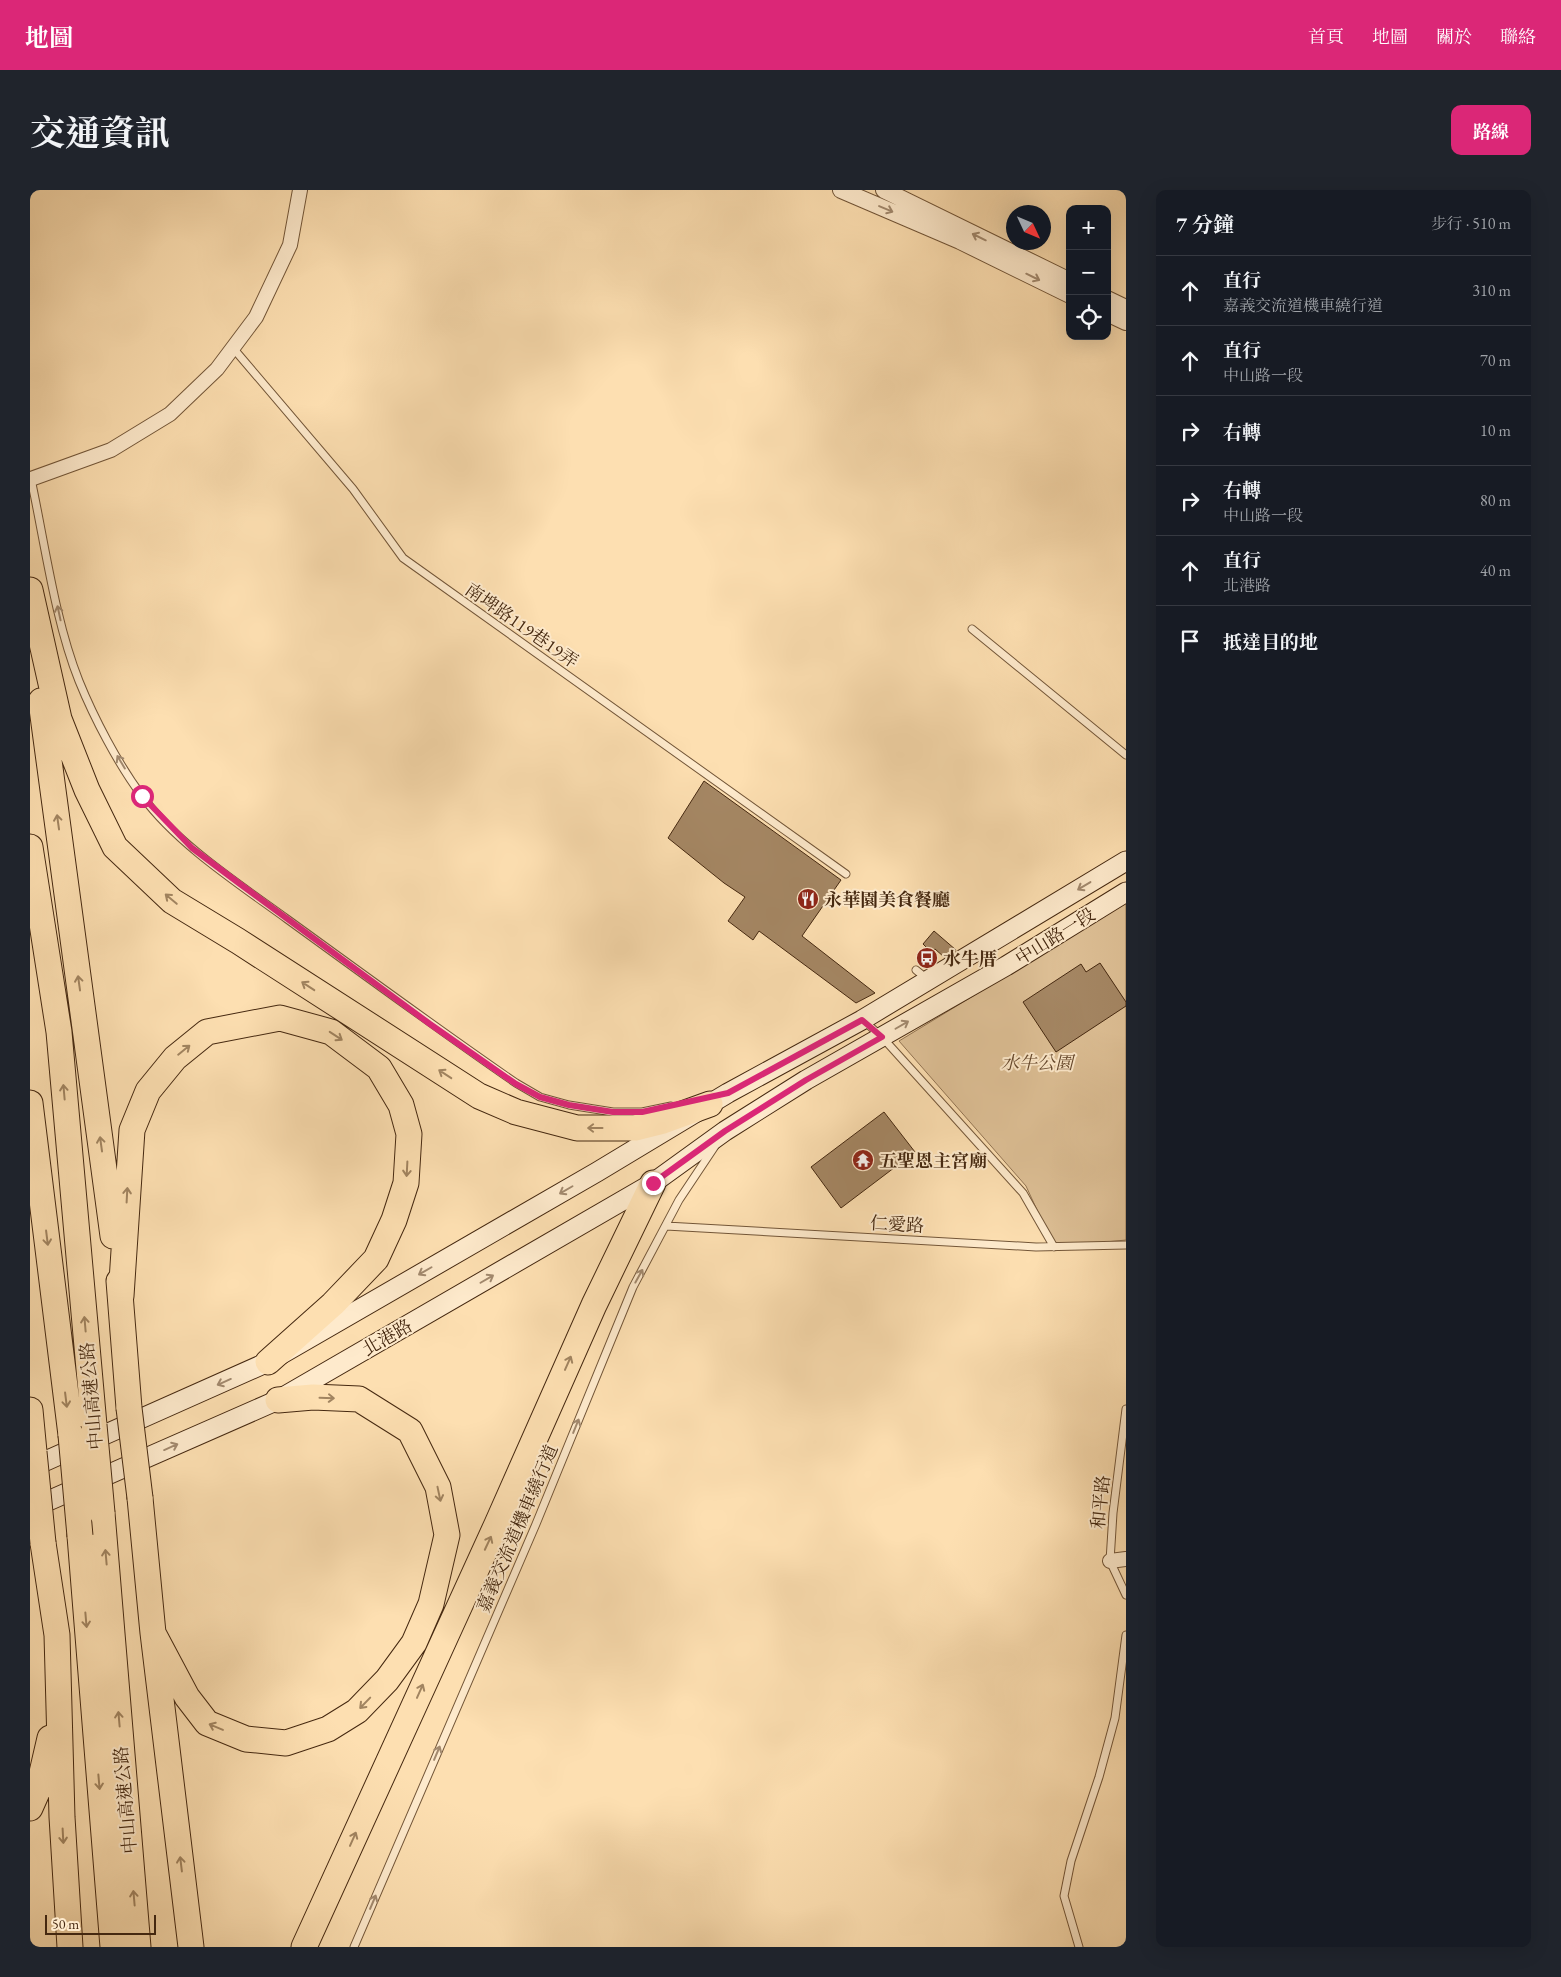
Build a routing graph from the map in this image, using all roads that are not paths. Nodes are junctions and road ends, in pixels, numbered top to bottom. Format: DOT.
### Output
graph roads {
  1 [pos="300,190"];
  2 [pos="841,190"];
  3 [pos="884,190"];
  4 [pos="1066,278"];
  5 [pos="1066,293"];
  6 [pos="1111,301"];
  7 [pos="1126,308"];
  8 [pos="1111,315"];
  9 [pos="1126,322"];
  10 [pos="233,348"];
  11 [pos="31,479"];
  12 [pos="30,590"];
  13 [pos="30,616"];
  14 [pos="972,629"];
  15 [pos="1126,755"];
  16 [pos="30,847"];
  17 [pos="1126,861"];
  18 [pos="846,874"];
  19 [pos="1126,892"];
  20 [pos="862,1020"];
  21 [pos="882,1037"];
  22 [pos="712,1099"];
  23 [pos="30,1103"];
  24 [pos="680,1104"];
  25 [pos="725,1131"];
  26 [pos="653,1183"];
  27 [pos="666,1226"];
  28 [pos="1126,1245"];
  29 [pos="1054,1247"];
  30 [pos="121,1296"];
  31 [pos="268,1362"];
  32 [pos="278,1400"];
  33 [pos="1126,1409"];
  34 [pos="30,1410"];
  35 [pos="32,1460"];
  36 [pos="30,1509"];
  37 [pos="1126,1559"];
  38 [pos="1110,1561"];
  39 [pos="1126,1595"];
  40 [pos="153,1633"];
  41 [pos="57,1635"];
  42 [pos="1126,1635"];
  43 [pos="30,1808"];
  44 [pos="70,1947"];
  45 [pos="113,1947"];
  46 [pos="138,1947"];
  47 [pos="191,1947"];
  48 [pos="304,1947"];
  49 [pos="354,1947"];
  50 [pos="1079,1947"];
  1 -- 10 [label="street"];
  2 -- 5 [label="street, one-way"];
  4 -- 3 [label="street, one-way"];
  6 -- 7 [label="street"];
  8 -- 9 [label="street"];
  10 -- 11 [label="street"];
  10 -- 18 [label="lane, 南埤路119巷19弄"];
  24 -- 11 [label="lane, one-way"];
  22 -- 12 [label="highway, one-way"];
  30 -- 13 [label="highway, one-way"];
  14 -- 15 [label="lane"];
  46 -- 16 [label="highway, 中山高速公路, one-way, bridge"];
  17 -- 20 [label="main road, 中山路一段, one-way"];
  21 -- 19 [label="main road, 中山路一段, one-way"];
  20 -- 21 [label="lane"];
  20 -- 22 [label="main road, 中山路一段"];
  21 -- 25 [label="main road, 中山路一段"];
  21 -- 29 [label="lane"];
  22 -- 31 [label="main road, one-way"];
  23 -- 45 [label="highway, 中山高速公路, one-way, bridge"];
  25 -- 26 [label="main road, 北港路"];
  25 -- 27 [label="lane, 嘉義交流道機車繞行道"];
  32 -- 26 [label="main road, 北港路, one-way"];
  48 -- 26 [label="highway, one-way"];
  27 -- 29 [label="lane, 仁愛路"];
  49 -- 27 [label="lane, 嘉義交流道機車繞行道, one-way"];
  28 -- 29 [label="lane, 仁愛路"];
  30 -- 31 [label="highway, one-way"];
  30 -- 40 [label="highway, bridge"];
  31 -- 35 [label="main road, one-way"];
  36 -- 32 [label="main road, 北港路, one-way"];
  32 -- 40 [label="highway, one-way"];
  33 -- 38 [label="lane, 和平路"];
  34 -- 35 [label="highway"];
  35 -- 41 [label="highway, bridge"];
  37 -- 38 [label="street"];
  38 -- 39 [label="lane, 和平路"];
  47 -- 40 [label="highway, one-way"];
  41 -- 43 [label="highway"];
  41 -- 44 [label="highway, one-way"];
  42 -- 50 [label="lane"];
}
